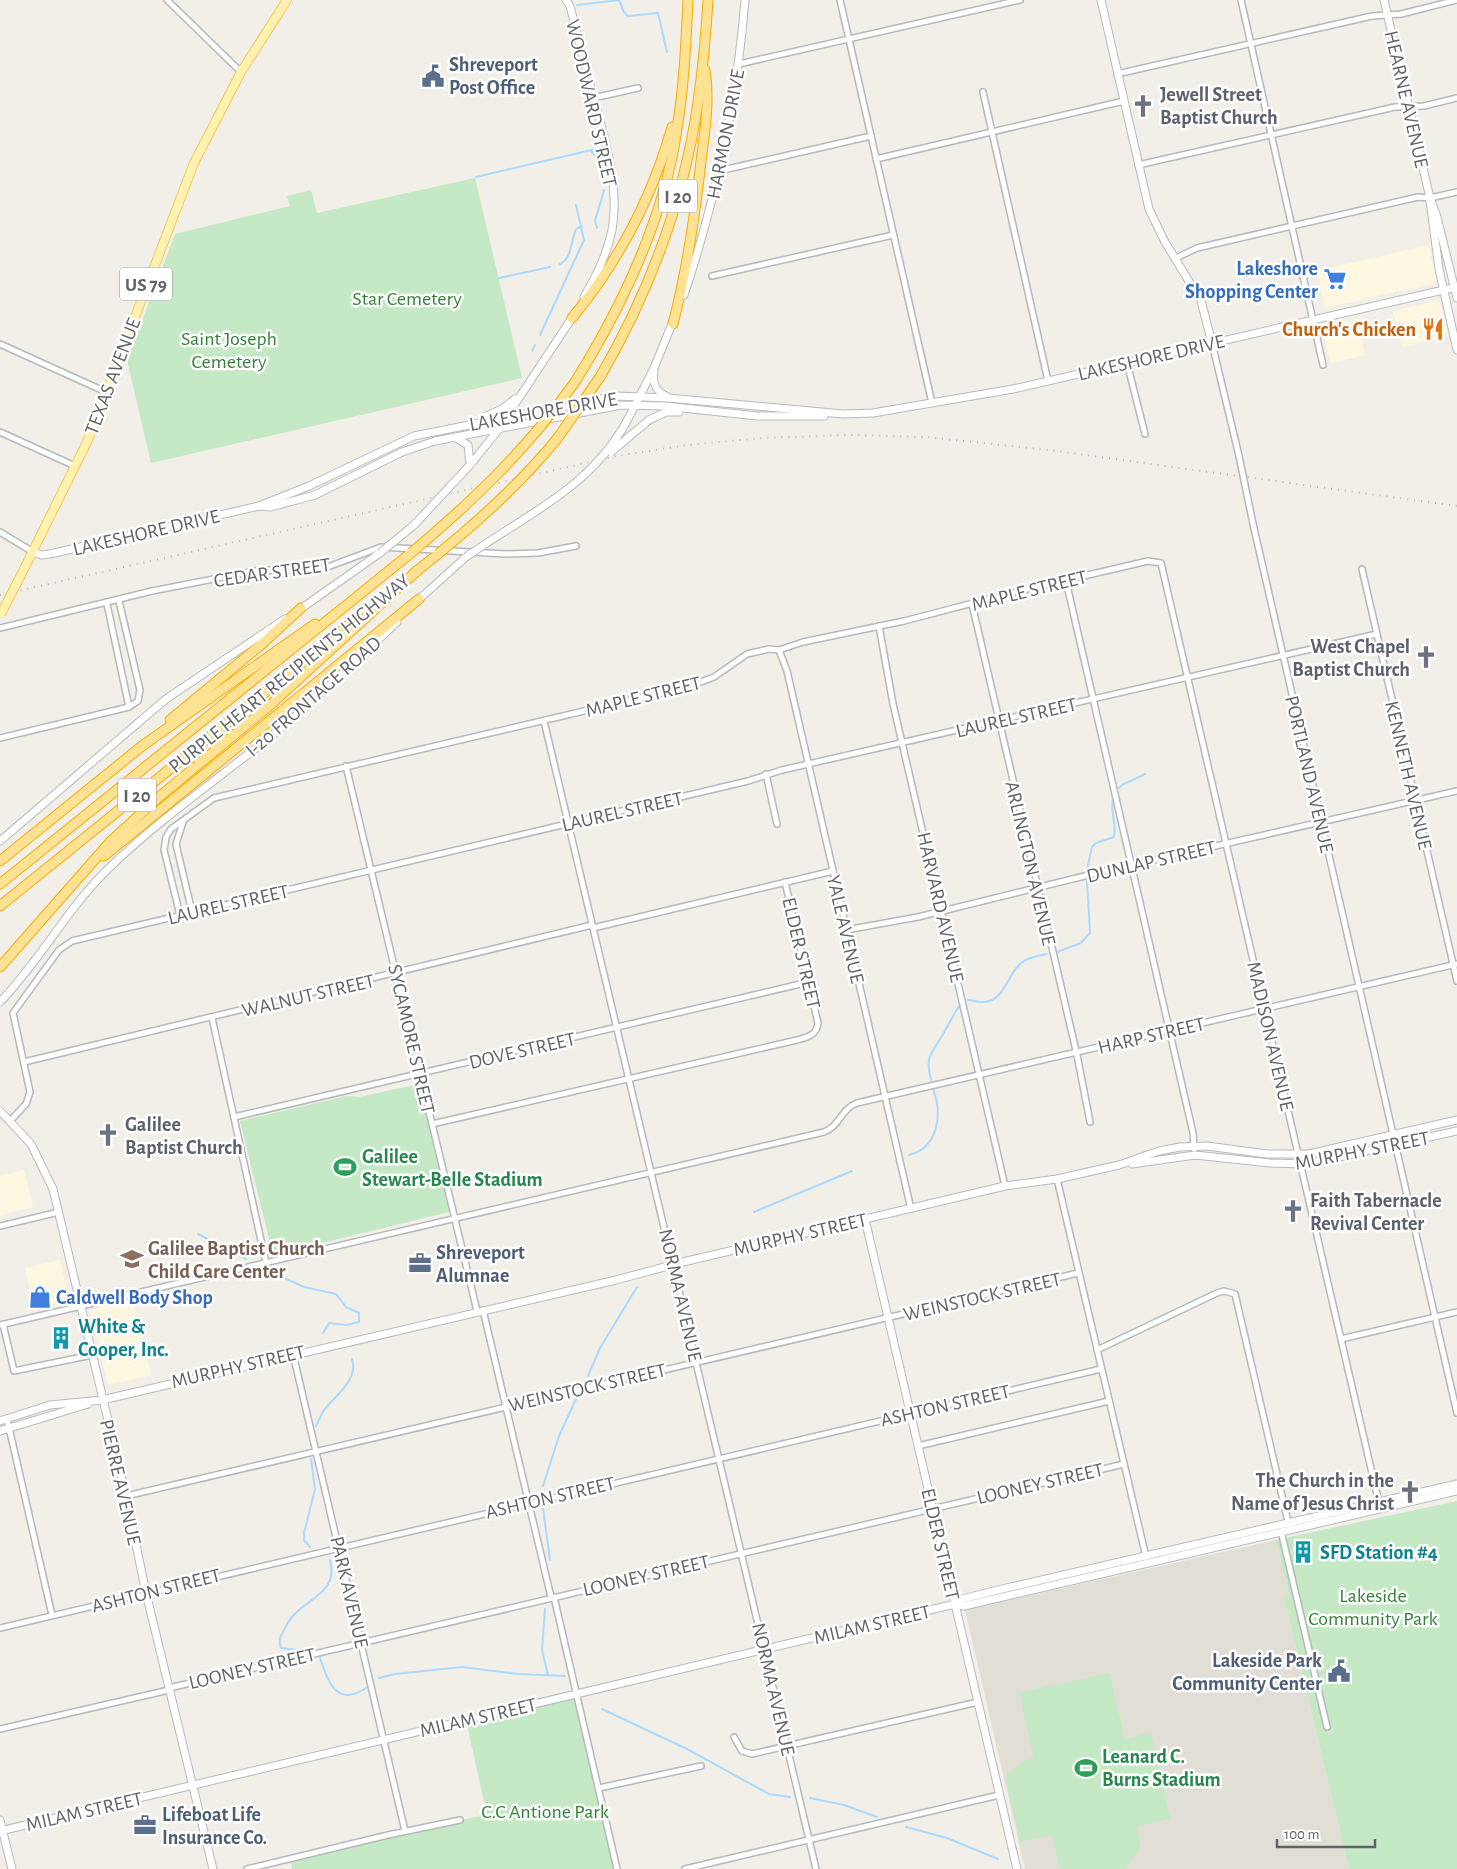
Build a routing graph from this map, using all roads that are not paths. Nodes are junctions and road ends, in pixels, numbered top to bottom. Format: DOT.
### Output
graph roads {
  1 [pos="167,0"];
  2 [pos="287,0"];
  3 [pos="566,0"];
  4 [pos="688,0"];
  5 [pos="708,0"];
  6 [pos="745,0"];
  7 [pos="840,0"];
  8 [pos="1020,0"];
  9 [pos="1100,0"];
  10 [pos="1241,0"];
  11 [pos="1384,0"];
  12 [pos="1457,0"];
  13 [pos="1388,14"];
  14 [pos="849,39"];
  15 [pos="1251,43"];
  16 [pos="703,61"];
  17 [pos="739,64"];
  18 [pos="241,72"];
  19 [pos="1117,74"];
  20 [pos="638,88"];
  21 [pos="682,88"];
  22 [pos="982,92"];
  23 [pos="593,98"];
  24 [pos="1457,98"];
  25 [pos="1124,101"];
  26 [pos="1409,106"];
  27 [pos="991,132"];
  28 [pos="1272,134"];
  29 [pos="870,136"];
  30 [pos="876,159"];
  31 [pos="1138,165"];
  32 [pos="719,171"];
  33 [pos="1457,192"];
  34 [pos="1430,198"];
  35 [pos="1292,226"];
  36 [pos="893,235"];
  37 [pos="1176,258"];
  38 [pos="712,276"];
  39 [pos="1456,287"];
  40 [pos="1443,290"];
  41 [pos="1457,298"];
  42 [pos="572,318"];
  43 [pos="1313,320"];
  44 [pos="673,324"];
  45 [pos="1212,343"];
  46 [pos="0,344"];
  47 [pos="1457,350"];
  48 [pos="1128,362"];
  49 [pos="1323,365"];
  50 [pos="654,368"];
  51 [pos="1048,381"];
  52 [pos="106,392"];
  53 [pos="523,392"];
  54 [pos="641,396"];
  55 [pos="676,399"];
  56 [pos="932,403"];
  57 [pos="636,404"];
  58 [pos="717,412"];
  59 [pos="843,414"];
  60 [pos="506,417"];
  61 [pos="464,425"];
  62 [pos="500,428"];
  63 [pos="0,432"];
  64 [pos="1145,434"];
  65 [pos="454,437"];
  66 [pos="470,464"];
  67 [pos="75,466"];
  68 [pos="596,466"];
  69 [pos="259,506"];
  70 [pos="0,532"];
  71 [pos="576,546"];
  72 [pos="33,552"];
  73 [pos="1161,563"];
  74 [pos="1362,569"];
  75 [pos="418,570"];
  76 [pos="1066,581"];
  77 [pos="373,584"];
  78 [pos="418,599"];
  79 [pos="119,601"];
  80 [pos="107,604"];
  81 [pos="972,604"];
  82 [pos="302,608"];
  83 [pos="1,616"];
  84 [pos="879,626"];
  85 [pos="0,628"];
  86 [pos="1377,634"];
  87 [pos="779,650"];
  88 [pos="1284,655"];
  89 [pos="1188,677"];
  90 [pos="1094,699"];
  91 [pos="129,707"];
  92 [pos="544,721"];
  93 [pos="998,721"];
  94 [pos="0,738"];
  95 [pos="903,742"];
  96 [pos="142,746"];
  97 [pos="808,764"];
  98 [pos="346,766"];
  99 [pos="766,774"];
  100 [pos="1457,791"];
  101 [pos="1415,801"];
  102 [pos="183,822"];
  103 [pos="1321,822"];
  104 [pos="568,824"];
  105 [pos="777,824"];
  106 [pos="0,841"];
  107 [pos="1226,843"];
  108 [pos="0,861"];
  109 [pos="1132,865"];
  110 [pos="372,870"];
  111 [pos="833,871"];
  112 [pos="785,882"];
  113 [pos="0,884"];
  114 [pos="1037,887"];
  115 [pos="64,894"];
  116 [pos="0,906"];
  117 [pos="942,910"];
  118 [pos="192,912"];
  119 [pos="180,915"];
  120 [pos="593,927"];
  121 [pos="846,930"];
  122 [pos="1455,965"];
  123 [pos="0,969"];
  124 [pos="396,974"];
  125 [pos="1457,981"];
  126 [pos="809,982"];
  127 [pos="1359,986"];
  128 [pos="0,1002"];
  129 [pos="1265,1008"];
  130 [pos="212,1018"];
  131 [pos="617,1027"];
  132 [pos="1170,1030"];
  133 [pos="1076,1052"];
  134 [pos="24,1062"];
  135 [pos="420,1074"];
  136 [pos="979,1074"];
  137 [pos="629,1077"];
  138 [pos="884,1096"];
  139 [pos="0,1111"];
  140 [pos="234,1117"];
  141 [pos="11,1120"];
  142 [pos="1457,1120"];
  143 [pos="1090,1122"];
  144 [pos="432,1124"];
  145 [pos="1457,1131"];
  146 [pos="1393,1136"];
  147 [pos="1396,1145"];
  148 [pos="1194,1146"];
  149 [pos="1298,1154"];
  150 [pos="1195,1155"];
  151 [pos="1300,1164"];
  152 [pos="1119,1165"];
  153 [pos="652,1173"];
  154 [pos="1056,1179"];
  155 [pos="1005,1186"];
  156 [pos="911,1209"];
  157 [pos="59,1212"];
  158 [pos="454,1219"];
  159 [pos="865,1219"];
  160 [pos="0,1226"];
  161 [pos="266,1263"];
  162 [pos="674,1265"];
  163 [pos="1078,1273"];
  164 [pos="80,1306"];
  165 [pos="480,1311"];
  166 [pos="1457,1312"];
  167 [pos="1435,1317"];
  168 [pos="888,1318"];
  169 [pos="1,1324"];
  170 [pos="1341,1339"];
  171 [pos="1097,1350"];
  172 [pos="293,1354"];
  173 [pos="92,1355"];
  174 [pos="697,1361"];
  175 [pos="1101,1369"];
  176 [pos="102,1400"];
  177 [pos="1109,1401"];
  178 [pos="506,1406"];
  179 [pos="910,1412"];
  180 [pos="1457,1413"];
  181 [pos="3,1420"];
  182 [pos="9,1429"];
  183 [pos="0,1431"];
  184 [pos="918,1446"];
  185 [pos="317,1451"];
  186 [pos="720,1457"];
  187 [pos="1124,1464"];
  188 [pos="1457,1484"];
  189 [pos="1457,1491"];
  190 [pos="126,1496"];
  191 [pos="529,1502"];
  192 [pos="1379,1505"];
  193 [pos="933,1508"];
  194 [pos="1286,1528"];
  195 [pos="340,1546"];
  196 [pos="742,1553"];
  197 [pos="1146,1559"];
  198 [pos="146,1593"];
  199 [pos="552,1597"];
  200 [pos="955,1604"];
  201 [pos="52,1616"];
  202 [pos="0,1628"];
  203 [pos="361,1642"];
  204 [pos="765,1649"];
  205 [pos="169,1689"];
  206 [pos="578,1694"];
  207 [pos="978,1702"];
  208 [pos="1327,1727"];
  209 [pos="0,1729"];
  210 [pos="734,1737"];
  211 [pos="384,1740"];
  212 [pos="787,1746"];
  213 [pos="701,1766"];
  214 [pos="194,1785"];
  215 [pos="599,1788"];
  216 [pos="999,1795"];
  217 [pos="0,1820"];
  218 [pos="460,1820"];
  219 [pos="1,1831"];
  220 [pos="406,1831"];
  221 [pos="809,1839"];
  222 [pos="12,1869"];
  223 [pos="213,1869"];
  224 [pos="247,1869"];
  225 [pos="617,1869"];
  226 [pos="685,1869"];
  227 [pos="816,1869"];
  228 [pos="1016,1869"];
  1 -- 18 [label="street"];
  2 -- 18 [label="main road, TEXAS AVENUE / US 79"];
  3 -- 23 [label="main road, WOODWARD STREET"];
  4 -- 21 [label="highway, I 20"];
  5 -- 16 [label="highway, I 20"];
  6 -- 17 [label="main road, HARMON DRIVE"];
  7 -- 14 [label="street"];
  8 -- 14 [label="street"];
  9 -- 19 [label="main road, PORTLAND AVENUE"];
  10 -- 15 [label="street"];
  11 -- 13 [label="main road, HEARNE AVENUE"];
  12 -- 13 [label="street"];
  13 -- 15 [label="street"];
  13 -- 26 [label="main road, HEARNE AVENUE"];
  14 -- 17 [label="street"];
  14 -- 29 [label="street"];
  15 -- 19 [label="street"];
  15 -- 28 [label="street"];
  16 -- 44 [label="highway"];
  16 -- 75 [label="highway, PURPLE HEART RECIPIENTS HIGHWAY / I 20, bridge"];
  17 -- 32 [label="main road, HARMON DRIVE"];
  18 -- 52 [label="main road, TEXAS AVENUE / US 79"];
  19 -- 25 [label="main road, PORTLAND AVENUE"];
  20 -- 23 [label="street"];
  21 -- 42 [label="highway"];
  21 -- 77 [label="highway, PURPLE HEART RECIPIENTS HIGHWAY / I 20, bridge"];
  22 -- 27 [label="street"];
  23 -- 42 [label="main road, WOODWARD STREET"];
  24 -- 26 [label="street"];
  25 -- 27 [label="street"];
  25 -- 31 [label="main road, PORTLAND AVENUE"];
  26 -- 28 [label="street"];
  26 -- 34 [label="main road, HEARNE AVENUE"];
  27 -- 30 [label="street"];
  27 -- 51 [label="street"];
  28 -- 31 [label="street"];
  28 -- 35 [label="street"];
  29 -- 30 [label="street"];
  29 -- 32 [label="street"];
  30 -- 36 [label="street"];
  31 -- 37 [label="main road, PORTLAND AVENUE"];
  32 -- 44 [label="main road, HARMON DRIVE"];
  33 -- 34 [label="street"];
  34 -- 35 [label="street"];
  34 -- 39 [label="main road, HEARNE AVENUE"];
  34 -- 40 [label="main road, HEARNE AVENUE"];
  35 -- 37 [label="street"];
  35 -- 43 [label="street"];
  36 -- 38 [label="street"];
  36 -- 56 [label="street"];
  37 -- 45 [label="main road, PORTLAND AVENUE"];
  39 -- 40 [label="main road, LAKESHORE DRIVE"];
  39 -- 41 [label="main road, HEARNE AVENUE"];
  40 -- 43 [label="main road, LAKESHORE DRIVE"];
  40 -- 47 [label="main road, HEARNE AVENUE"];
  42 -- 53 [label="main road, WOODWARD STREET"];
  43 -- 45 [label="main road, LAKESHORE DRIVE"];
  43 -- 49 [label="street"];
  44 -- 50 [label="main road, HARMON DRIVE"];
  45 -- 48 [label="main road, LAKESHORE DRIVE"];
  45 -- 88 [label="street, PORTLAND AVENUE, bridge"];
  46 -- 52 [label="street"];
  48 -- 51 [label="main road, LAKESHORE DRIVE"];
  48 -- 64 [label="street"];
  50 -- 54 [label="main road, HARMON DRIVE"];
  50 -- 55 [label="main road"];
  51 -- 56 [label="main road, LAKESHORE DRIVE"];
  52 -- 67 [label="main road, TEXAS AVENUE / US 79"];
  53 -- 60 [label="main road"];
  53 -- 61 [label="main road"];
  54 -- 55 [label="main road, LAKESHORE DRIVE"];
  54 -- 57 [label="main road, HARMON DRIVE"];
  54 -- 60 [label="main road, LAKESHORE DRIVE"];
  55 -- 59 [label="main road, LAKESHORE DRIVE"];
  56 -- 59 [label="main road, LAKESHORE DRIVE"];
  57 -- 58 [label="main road, LAKESHORE DRIVE"];
  57 -- 62 [label="main road, LAKESHORE DRIVE"];
  57 -- 68 [label="main road, I-20 FRONTAGE ROAD, bridge"];
  58 -- 59 [label="main road, LAKESHORE DRIVE"];
  58 -- 68 [label="main road, bridge"];
  60 -- 61 [label="main road, LAKESHORE DRIVE"];
  60 -- 62 [label="main road"];
  61 -- 69 [label="main road, LAKESHORE DRIVE"];
  62 -- 65 [label="main road, LAKESHORE DRIVE"];
  62 -- 66 [label="main road"];
  63 -- 67 [label="street"];
  65 -- 66 [label="main road"];
  65 -- 69 [label="main road, LAKESHORE DRIVE"];
  66 -- 82 [label="main road, bridge"];
  67 -- 72 [label="main road, TEXAS AVENUE / US 79"];
  68 -- 78 [label="main road, I-20 FRONTAGE ROAD, bridge"];
  69 -- 72 [label="main road, LAKESHORE DRIVE"];
  70 -- 72 [label="street"];
  71 -- 79 [label="street, CEDAR STREET"];
  72 -- 83 [label="main road, TEXAS AVENUE / US 79, bridge"];
  73 -- 76 [label="street, MAPLE STREET"];
  73 -- 89 [label="street, MADISON AVENUE"];
  74 -- 86 [label="street, KENNETH AVENUE"];
  75 -- 115 [label="highway"];
  75 -- 116 [label="highway, PURPLE HEART RECIPIENTS HIGHWAY / I 20"];
  76 -- 81 [label="street, MAPLE STREET"];
  76 -- 90 [label="street"];
  77 -- 96 [label="highway"];
  77 -- 113 [label="highway, PURPLE HEART RECIPIENTS HIGHWAY / I 20"];
  78 -- 115 [label="highway"];
  78 -- 128 [label="main road, I-20 FRONTAGE ROAD"];
  79 -- 80 [label="street, CEDAR STREET"];
  79 -- 91 [label="street"];
  80 -- 85 [label="street, CEDAR STREET"];
  80 -- 91 [label="street"];
  81 -- 84 [label="street, MAPLE STREET"];
  81 -- 93 [label="street, ARLINGTON AVENUE"];
  82 -- 96 [label="highway"];
  82 -- 106 [label="main road"];
  84 -- 87 [label="street, MAPLE STREET"];
  84 -- 95 [label="street, HARVARD AVENUE"];
  86 -- 88 [label="street, LAUREL STREET"];
  86 -- 101 [label="street, KENNETH AVENUE"];
  87 -- 92 [label="street, MAPLE STREET"];
  87 -- 97 [label="street, YALE AVENUE"];
  88 -- 89 [label="street, LAUREL STREET"];
  88 -- 103 [label="street, PORTLAND AVENUE"];
  89 -- 90 [label="street, LAUREL STREET"];
  89 -- 107 [label="street, MADISON AVENUE"];
  90 -- 93 [label="street, LAUREL STREET"];
  90 -- 109 [label="street"];
  91 -- 94 [label="street"];
  92 -- 98 [label="street, MAPLE STREET"];
  92 -- 104 [label="street, NORMA AVENUE"];
  93 -- 95 [label="street, LAUREL STREET"];
  93 -- 114 [label="street, ARLINGTON AVENUE"];
  95 -- 97 [label="street, LAUREL STREET"];
  95 -- 117 [label="street, HARVARD AVENUE"];
  96 -- 108 [label="highway"];
  97 -- 99 [label="street, LAUREL STREET"];
  97 -- 111 [label="street, YALE AVENUE"];
  98 -- 102 [label="street, MAPLE STREET"];
  98 -- 110 [label="street, SYCAMORE STREET"];
  99 -- 104 [label="street, LAUREL STREET"];
  99 -- 105 [label="street"];
  100 -- 101 [label="street, DUNLAP STREET"];
  101 -- 103 [label="street, DUNLAP STREET"];
  101 -- 122 [label="street, KENNETH AVENUE"];
  102 -- 118 [label="street"];
  102 -- 119 [label="street"];
  103 -- 107 [label="street, DUNLAP STREET"];
  103 -- 127 [label="street, PORTLAND AVENUE"];
  104 -- 110 [label="street, LAUREL STREET"];
  104 -- 120 [label="street, NORMA AVENUE"];
  107 -- 109 [label="street, DUNLAP STREET"];
  107 -- 129 [label="street, MADISON AVENUE"];
  109 -- 114 [label="street, DUNLAP STREET"];
  109 -- 132 [label="street"];
  110 -- 118 [label="street, LAUREL STREET"];
  110 -- 124 [label="street, SYCAMORE STREET"];
  111 -- 112 [label="street, WALNUT STREET"];
  111 -- 121 [label="street, YALE AVENUE"];
  112 -- 120 [label="street, WALNUT STREET"];
  112 -- 126 [label="street, ELDER STREET"];
  114 -- 117 [label="street, DUNLAP STREET"];
  114 -- 133 [label="street, ARLINGTON AVENUE"];
  115 -- 123 [label="highway"];
  117 -- 121 [label="street, DUNLAP STREET"];
  117 -- 136 [label="street, HARVARD AVENUE"];
  118 -- 119 [label="street, LAUREL STREET"];
  119 -- 134 [label="street, LAUREL STREET"];
  120 -- 124 [label="street, WALNUT STREET"];
  120 -- 131 [label="street, NORMA AVENUE"];
  121 -- 138 [label="street, YALE AVENUE"];
  122 -- 125 [label="street, KENNETH AVENUE"];
  122 -- 127 [label="street, HARP STREET"];
  124 -- 130 [label="street, WALNUT STREET"];
  124 -- 135 [label="street, SYCAMORE STREET"];
  126 -- 131 [label="street, DOVE STREET"];
  126 -- 137 [label="street, ELDER STREET"];
  127 -- 129 [label="street, HARP STREET"];
  127 -- 146 [label="street, PORTLAND AVENUE"];
  129 -- 132 [label="street, HARP STREET"];
  129 -- 149 [label="street, MADISON AVENUE"];
  130 -- 134 [label="street, WALNUT STREET"];
  130 -- 140 [label="street"];
  131 -- 135 [label="street, DOVE STREET"];
  131 -- 137 [label="street, NORMA AVENUE"];
  132 -- 133 [label="street, HARP STREET"];
  132 -- 148 [label="street"];
  133 -- 136 [label="street, HARP STREET"];
  133 -- 143 [label="street, ARLINGTON AVENUE"];
  134 -- 141 [label="street, LAUREL STREET"];
  135 -- 140 [label="street, DOVE STREET"];
  135 -- 144 [label="street, SYCAMORE STREET"];
  136 -- 138 [label="street, HARP STREET"];
  136 -- 155 [label="street, HARVARD AVENUE"];
  137 -- 144 [label="street"];
  137 -- 153 [label="street, NORMA AVENUE"];
  138 -- 153 [label="street, HARP STREET"];
  138 -- 156 [label="street, YALE AVENUE"];
  139 -- 141 [label="main road, PIERRE AVENUE"];
  140 -- 161 [label="street"];
  141 -- 157 [label="main road, PIERRE AVENUE"];
  142 -- 146 [label="main road, MURPHY STREET"];
  144 -- 158 [label="street, SYCAMORE STREET"];
  145 -- 147 [label="main road, MURPHY STREET"];
  146 -- 147 [label="street, PORTLAND AVENUE"];
  146 -- 149 [label="main road, MURPHY STREET"];
  147 -- 151 [label="main road, MURPHY STREET"];
  147 -- 167 [label="street, PORTLAND AVENUE"];
  148 -- 149 [label="main road, MURPHY STREET"];
  148 -- 150 [label="street"];
  148 -- 152 [label="main road, MURPHY STREET"];
  149 -- 151 [label="street, MADISON AVENUE"];
  150 -- 151 [label="main road, MURPHY STREET"];
  150 -- 152 [label="main road, MURPHY STREET"];
  151 -- 170 [label="street, MADISON AVENUE"];
  152 -- 154 [label="main road, MURPHY STREET"];
  153 -- 158 [label="street"];
  153 -- 162 [label="street, NORMA AVENUE"];
  154 -- 155 [label="main road, MURPHY STREET"];
  154 -- 163 [label="street"];
  155 -- 156 [label="main road, MURPHY STREET"];
  156 -- 159 [label="main road, MURPHY STREET"];
  157 -- 160 [label="street"];
  157 -- 164 [label="main road, PIERRE AVENUE"];
  158 -- 161 [label="street"];
  158 -- 165 [label="street, SYCAMORE STREET"];
  159 -- 162 [label="main road, MURPHY STREET"];
  159 -- 168 [label="main road, ELDER STREET"];
  161 -- 164 [label="street"];
  162 -- 165 [label="main road, MURPHY STREET"];
  162 -- 174 [label="street, NORMA AVENUE"];
  163 -- 168 [label="street, WEINSTOCK STREET"];
  163 -- 171 [label="street"];
  164 -- 169 [label="street"];
  164 -- 173 [label="main road, PIERRE AVENUE"];
  165 -- 172 [label="main road, MURPHY STREET"];
  165 -- 178 [label="street, SYCAMORE STREET"];
  166 -- 167 [label="street"];
  167 -- 170 [label="street"];
  167 -- 180 [label="street, PORTLAND AVENUE"];
  168 -- 174 [label="street, WEINSTOCK STREET"];
  168 -- 179 [label="main road, ELDER STREET"];
  169 -- 173 [label="street"];
  170 -- 192 [label="street, MADISON AVENUE"];
  171 -- 175 [label="street"];
  171 -- 194 [label="street"];
  172 -- 176 [label="main road, MURPHY STREET"];
  172 -- 185 [label="street, PARK AVENUE"];
  173 -- 176 [label="main road, PIERRE AVENUE"];
  174 -- 178 [label="street, WEINSTOCK STREET"];
  174 -- 186 [label="street, NORMA AVENUE"];
  175 -- 177 [label="street"];
  175 -- 179 [label="street, ASHTON STREET"];
  176 -- 181 [label="main road, MURPHY STREET"];
  176 -- 182 [label="main road"];
  176 -- 190 [label="main road, PIERRE AVENUE"];
  177 -- 184 [label="street"];
  177 -- 187 [label="street"];
  178 -- 185 [label="street, WEINSTOCK STREET"];
  178 -- 191 [label="street, SYCAMORE STREET"];
  179 -- 184 [label="main road, ELDER STREET"];
  179 -- 186 [label="street, ASHTON STREET"];
  181 -- 182 [label="street"];
  182 -- 183 [label="main road"];
  182 -- 201 [label="street"];
  184 -- 193 [label="main road, ELDER STREET"];
  185 -- 190 [label="street, WEINSTOCK STREET"];
  185 -- 195 [label="street, PARK AVENUE"];
  186 -- 191 [label="street, ASHTON STREET"];
  186 -- 196 [label="street, NORMA AVENUE"];
  187 -- 193 [label="street, LOONEY STREET"];
  187 -- 197 [label="street"];
  188 -- 192 [label="main road, MILAM STREET"];
  189 -- 192 [label="main road, MILAM STREET"];
  190 -- 198 [label="main road, PIERRE AVENUE"];
  191 -- 195 [label="street, ASHTON STREET"];
  191 -- 199 [label="street, SYCAMORE STREET"];
  192 -- 194 [label="main road, MILAM STREET"];
  193 -- 196 [label="street, LOONEY STREET"];
  193 -- 200 [label="main road, ELDER STREET"];
  194 -- 197 [label="main road, MILAM STREET"];
  194 -- 197 [label="main road, MILAM STREET"];
  194 -- 208 [label="street"];
  195 -- 198 [label="street, ASHTON STREET"];
  195 -- 203 [label="street, PARK AVENUE"];
  196 -- 199 [label="street, LOONEY STREET"];
  196 -- 204 [label="street, NORMA AVENUE"];
  197 -- 200 [label="main road, MILAM STREET"];
  198 -- 201 [label="street, ASHTON STREET"];
  198 -- 205 [label="main road, PIERRE AVENUE"];
  199 -- 203 [label="street, LOONEY STREET"];
  199 -- 206 [label="street, SYCAMORE STREET"];
  200 -- 204 [label="main road, MILAM STREET"];
  200 -- 207 [label="main road, ELDER STREET"];
  201 -- 202 [label="street, ASHTON STREET"];
  203 -- 205 [label="street, LOONEY STREET"];
  203 -- 211 [label="street, PARK AVENUE"];
  204 -- 206 [label="main road, MILAM STREET"];
  204 -- 212 [label="street, NORMA AVENUE"];
  205 -- 209 [label="street, LOONEY STREET"];
  205 -- 214 [label="main road, PIERRE AVENUE"];
  206 -- 211 [label="main road, MILAM STREET"];
  206 -- 215 [label="street, SYCAMORE STREET"];
  207 -- 212 [label="street"];
  207 -- 216 [label="main road, ELDER STREET"];
  210 -- 212 [label="street"];
  211 -- 214 [label="main road, MILAM STREET"];
  211 -- 220 [label="street, PARK AVENUE"];
  212 -- 221 [label="street, NORMA AVENUE"];
  213 -- 215 [label="street"];
  214 -- 219 [label="main road, MILAM STREET"];
  214 -- 223 [label="main road, PIERRE AVENUE"];
  215 -- 225 [label="street, SYCAMORE STREET"];
  216 -- 221 [label="street"];
  216 -- 228 [label="main road, ELDER STREET"];
  217 -- 219 [label="main road"];
  218 -- 220 [label="street"];
  219 -- 222 [label="main road"];
  220 -- 224 [label="street"];
  221 -- 226 [label="street"];
  221 -- 227 [label="street, NORMA AVENUE"];
}
